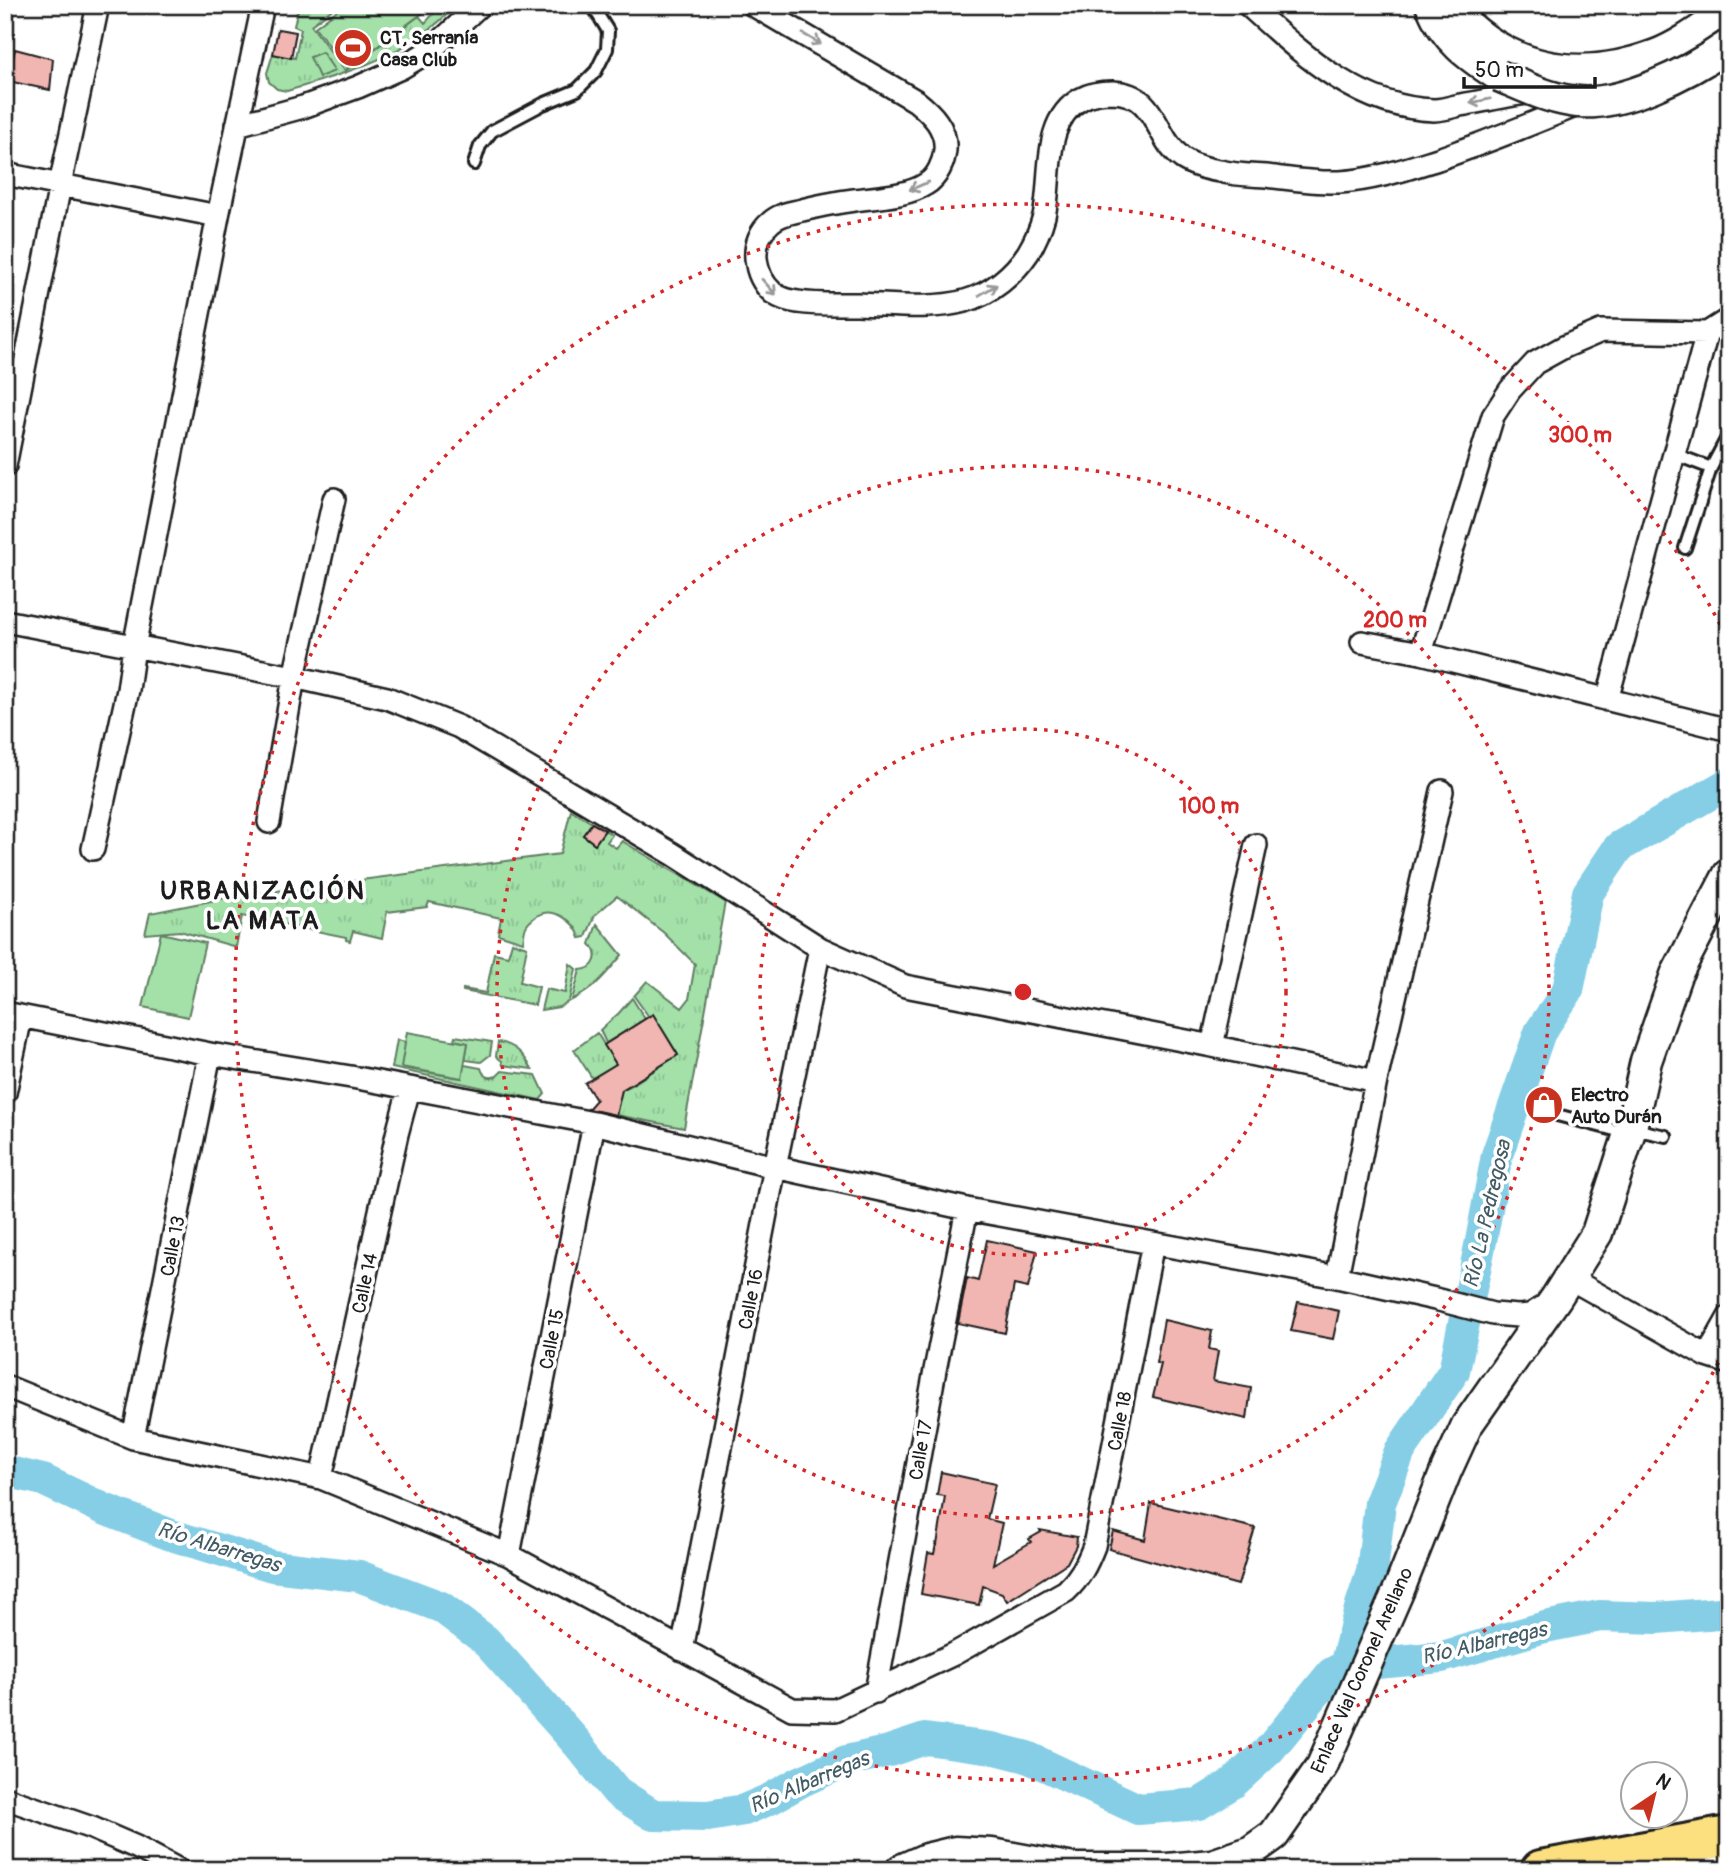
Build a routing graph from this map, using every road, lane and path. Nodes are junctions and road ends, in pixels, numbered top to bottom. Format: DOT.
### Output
graph roads {
  1 [pos="98,5"];
  2 [pos="263,5"];
  3 [pos="480,5"];
  4 [pos="592,5"];
  5 [pos="753,5"];
  6 [pos="1248,5"];
  7 [pos="1431,5"];
  8 [pos="1448,5"];
  9 [pos="1729,11"];
  10 [pos="1729,26"];
  11 [pos="1729,45"];
  12 [pos="1506,66"];
  13 [pos="1582,102"];
  14 [pos="237,125"];
  15 [pos="474,164"];
  16 [pos="5,174"];
  17 [pos="60,185"];
  18 [pos="218,216"];
  19 [pos="1729,319"];
  20 [pos="1707,333"];
  21 [pos="1729,435"];
  22 [pos="1674,454"];
  23 [pos="5,466"];
  24 [pos="1711,468"];
  25 [pos="334,499"];
  26 [pos="1685,548"];
  27 [pos="5,621"];
  28 [pos="1362,642"];
  29 [pos="134,647"];
  30 [pos="1421,653"];
  31 [pos="294,677"];
  32 [pos="1607,700"];
  33 [pos="1729,730"];
  34 [pos="1442,791"];
  35 [pos="269,822"];
  36 [pos="1256,845"];
  37 [pos="93,849"];
  38 [pos="1729,874"];
  39 [pos="820,948"];
  40 [pos="13,1015"];
  41 [pos="1212,1046"];
  42 [pos="210,1054"];
  43 [pos="1376,1081"];
  44 [pos="409,1089"];
  45 [pos="5,1093"];
  46 [pos="1558,1115"];
  47 [pos="594,1123"];
  48 [pos="1630,1131"];
  49 [pos="1667,1136"];
  50 [pos="775,1167"];
  51 [pos="967,1209"];
  52 [pos="1153,1243"];
  53 [pos="1337,1277"];
  54 [pos="1563,1288"];
  55 [pos="1729,1317"];
  56 [pos="1707,1356"];
  57 [pos="1729,1363"];
  58 [pos="5,1386"];
  59 [pos="134,1438"];
  60 [pos="321,1478"];
  61 [pos="509,1555"];
  62 [pos="682,1650"];
  63 [pos="876,1692"];
  64 [pos="5,1798"];
  65 [pos="1729,1836"];
  66 [pos="1729,1860"];
  67 [pos="178,1870"];
  68 [pos="901,1870"];
  69 [pos="1541,1870"];
  70 [pos="1674,1870"];
  1 -- 17 [label="street"];
  2 -- 14 [label="street"];
  3 -- 14 [label="street"];
  4 -- 15 [label="lane"];
  5 -- 13 [label="street, one-way"];
  10 -- 6 [label="street, one-way"];
  7 -- 12 [label="street"];
  8 -- 12 [label="street"];
  9 -- 12 [label="street"];
  11 -- 13 [label="street, bridge"];
  12 -- 13 [label="street, bridge"];
  14 -- 18 [label="street"];
  16 -- 17 [label="street"];
  17 -- 18 [label="street"];
  17 -- 23 [label="street"];
  18 -- 29 [label="street"];
  19 -- 20 [label="street"];
  20 -- 22 [label="street"];
  20 -- 30 [label="street"];
  21 -- 24 [label="lane"];
  22 -- 24 [label="lane"];
  22 -- 32 [label="street"];
  24 -- 26 [label="lane"];
  25 -- 31 [label="street"];
  27 -- 29 [label="street"];
  28 -- 30 [label="street"];
  29 -- 31 [label="street"];
  29 -- 37 [label="street"];
  30 -- 32 [label="street"];
  31 -- 35 [label="street"];
  31 -- 39 [label="street"];
  32 -- 33 [label="street"];
  34 -- 43 [label="street"];
  36 -- 41 [label="street"];
  38 -- 48 [label="street, Enlace Vial Coronel Arellano"];
  39 -- 41 [label="street"];
  39 -- 50 [label="street, Calle 16"];
  40 -- 42 [label="street"];
  40 -- 45 [label="street"];
  41 -- 43 [label="street"];
  42 -- 44 [label="street"];
  42 -- 59 [label="street, Calle 13"];
  43 -- 53 [label="street"];
  44 -- 47 [label="street"];
  44 -- 60 [label="street, Calle 14"];
  46 -- 48 [label="lane"];
  47 -- 50 [label="street"];
  47 -- 61 [label="street, Calle 15"];
  48 -- 49 [label="lane"];
  48 -- 54 [label="street, Enlace Vial Coronel Arellano"];
  50 -- 51 [label="street"];
  50 -- 62 [label="street, Calle 16"];
  51 -- 52 [label="street"];
  51 -- 63 [label="street, Calle 17"];
  52 -- 53 [label="street"];
  52 -- 63 [label="street, Calle 18"];
  53 -- 54 [label="street"];
  54 -- 56 [label="street"];
  54 -- 68 [label="street, Enlace Vial Coronel Arellano"];
  55 -- 56 [label="street"];
  56 -- 57 [label="street"];
  58 -- 59 [label="street"];
  59 -- 60 [label="street"];
  60 -- 61 [label="street"];
  61 -- 62 [label="street"];
  62 -- 63 [label="street"];
  64 -- 67 [label="street"];
  65 -- 69 [label="highway"];
  66 -- 70 [label="lane"];
}
